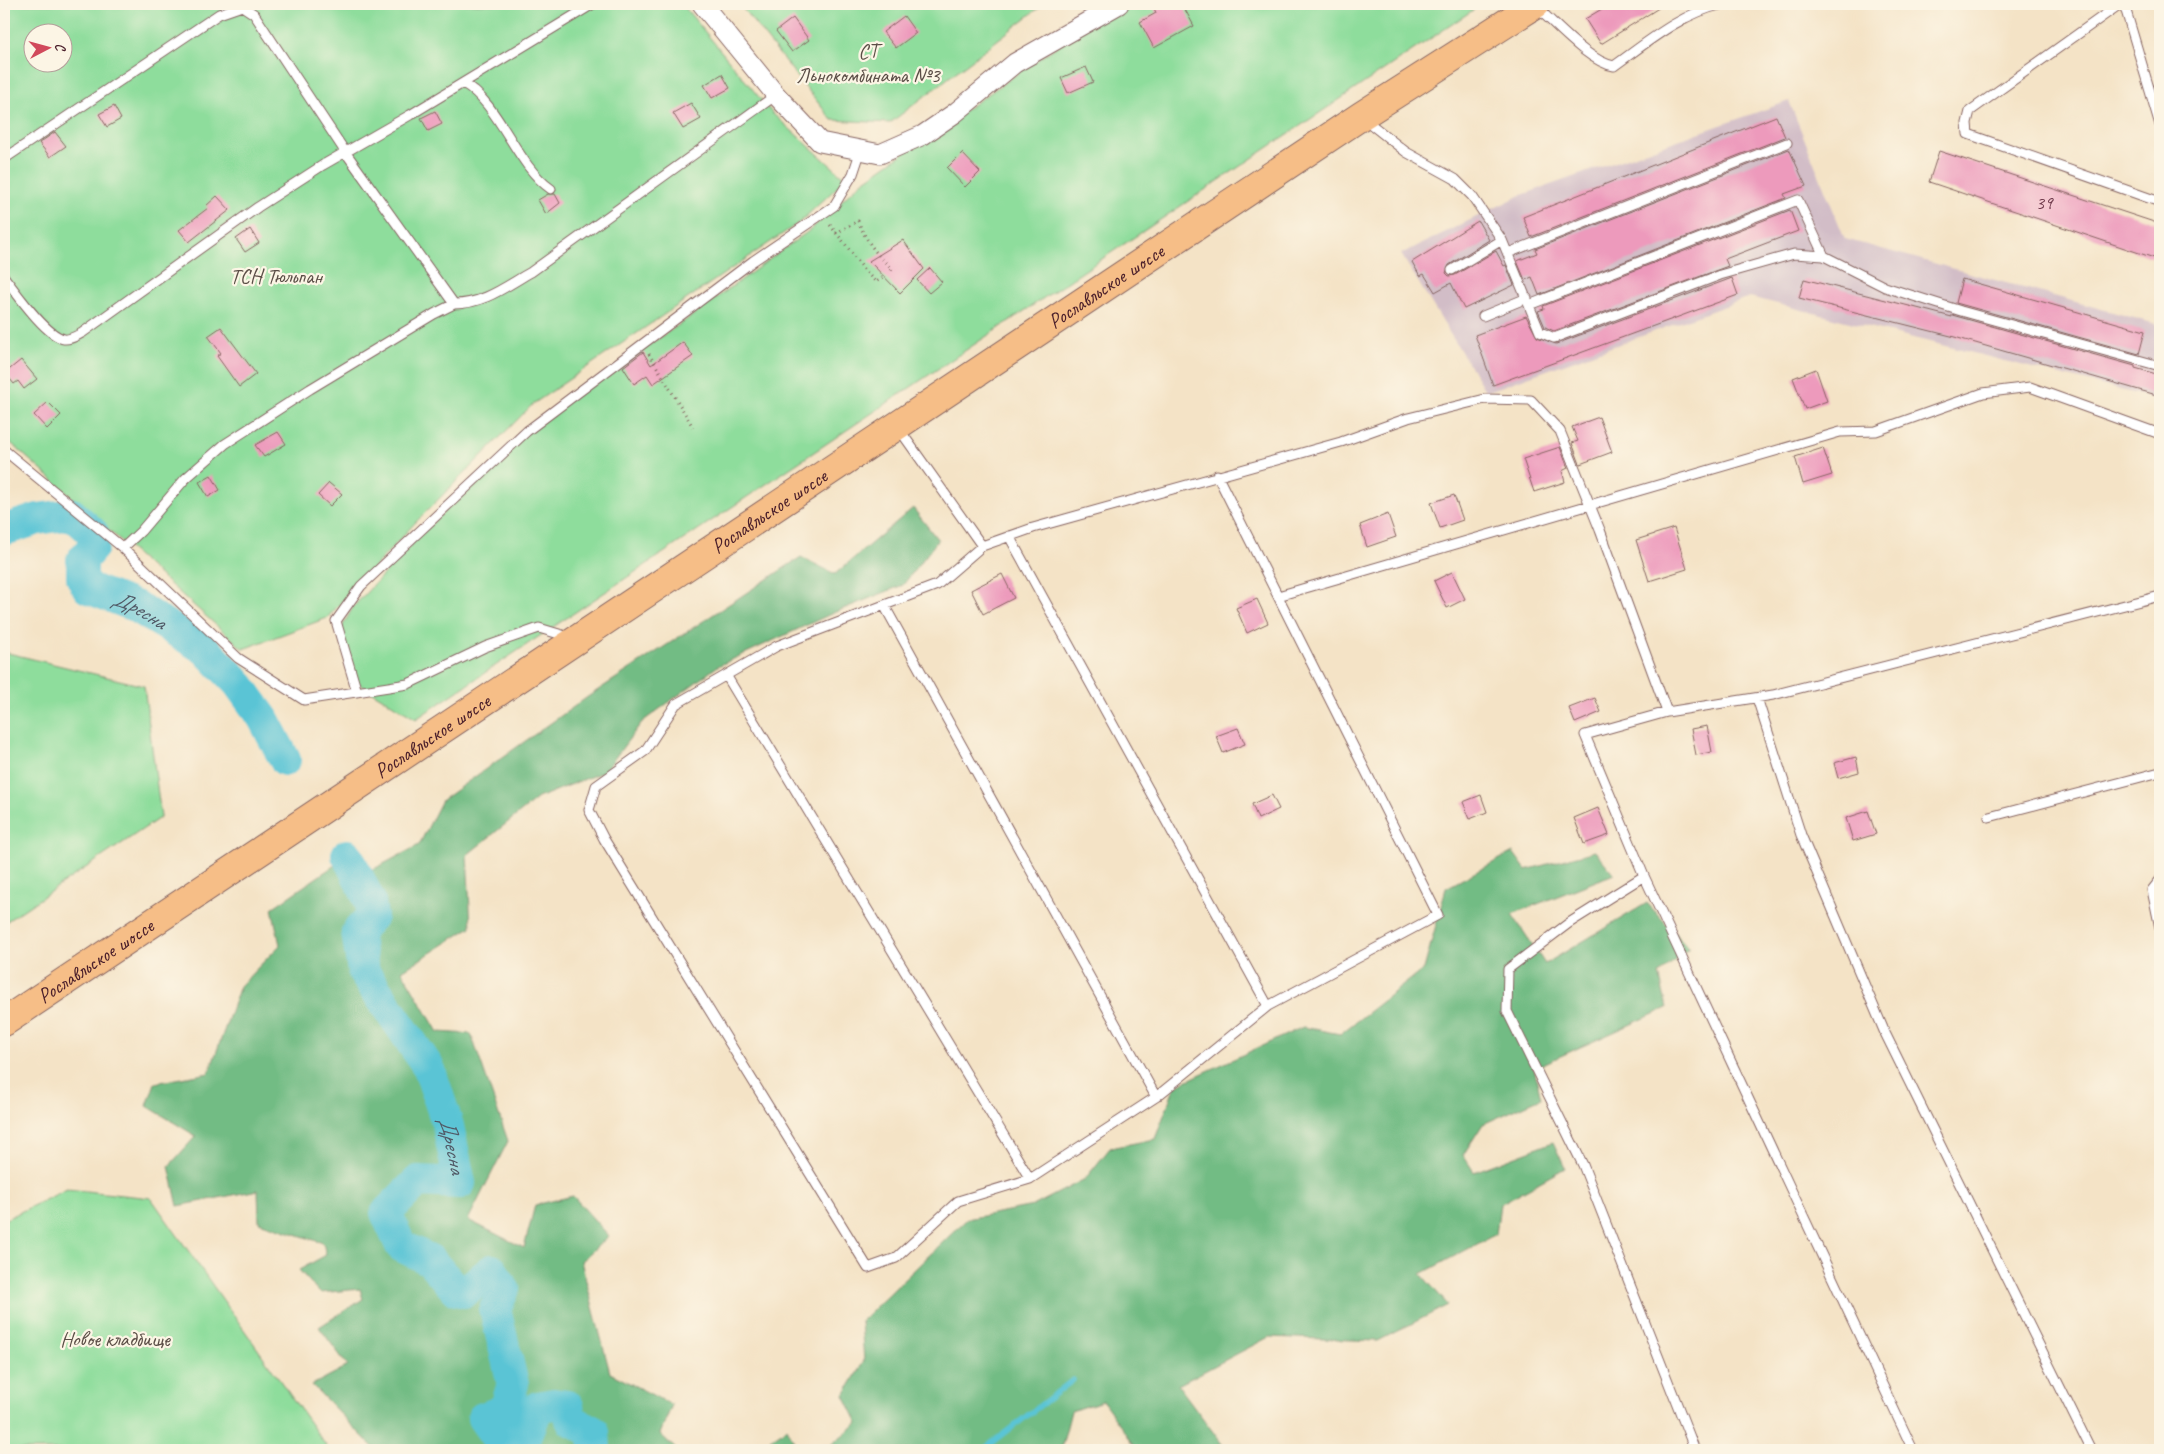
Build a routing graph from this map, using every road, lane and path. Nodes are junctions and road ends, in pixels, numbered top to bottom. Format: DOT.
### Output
graph roads {
  1 [pos="593,4"];
  2 [pos="702,4"];
  3 [pos="1119,4"];
  4 [pos="1534,4"];
  5 [pos="1723,4"];
  6 [pos="2120,4"];
  7 [pos="2124,4"];
  8 [pos="245,5"];
  9 [pos="463,83"];
  10 [pos="776,95"];
  11 [pos="1361,116"];
  12 [pos="2160,125"];
  13 [pos="1787,143"];
  14 [pos="861,150"];
  15 [pos="346,153"];
  16 [pos="4,159"];
  17 [pos="551,189"];
  18 [pos="2160,202"];
  19 [pos="823,213"];
  20 [pos="836,232"];
  21 [pos="1502,240"];
  22 [pos="1508,253"];
  23 [pos="1824,256"];
  24 [pos="1452,270"];
  25 [pos="890,272"];
  26 [pos="884,276"];
  27 [pos="4,277"];
  28 [pos="1528,302"];
  29 [pos="454,304"];
  30 [pos="1483,316"];
  31 [pos="644,345"];
  32 [pos="2160,366"];
  33 [pos="898,426"];
  34 [pos="693,427"];
  35 [pos="2160,434"];
  36 [pos="4,450"];
  37 [pos="1216,476"];
  38 [pos="1590,505"];
  39 [pos="1009,536"];
  40 [pos="982,546"];
  41 [pos="123,548"];
  42 [pos="1278,596"];
  43 [pos="2160,596"];
  44 [pos="884,605"];
  45 [pos="577,640"];
  46 [pos="726,675"];
  47 [pos="357,692"];
  48 [pos="1756,698"];
  49 [pos="1667,712"];
  50 [pos="2160,772"];
  51 [pos="1989,816"];
  52 [pos="1644,876"];
  53 [pos="2160,880"];
  54 [pos="2160,928"];
  55 [pos="1268,1006"];
  56 [pos="4,1022"];
  57 [pos="1156,1097"];
  58 [pos="1030,1179"];
  59 [pos="1695,1450"];
  60 [pos="1914,1450"];
  61 [pos="2091,1450"];
  1 -- 9 [label="lane"];
  2 -- 10 [label="street"];
  3 -- 14 [label="street"];
  4 -- 5 [label="lane"];
  4 -- 11 [label="main road, Рославльское шоссе"];
  6 -- 18 [label="lane"];
  7 -- 12 [label="lane"];
  8 -- 15 [label="lane"];
  8 -- 16 [label="lane"];
  9 -- 15 [label="lane"];
  9 -- 17 [label="lane"];
  10 -- 14 [label="street"];
  10 -- 29 [label="lane"];
  11 -- 21 [label="lane"];
  11 -- 33 [label="main road, Рославльское шоссе"];
  13 -- 22 [label="lane"];
  14 -- 19 [label="lane"];
  15 -- 27 [label="lane"];
  15 -- 29 [label="lane"];
  19 -- 20 [label="path"];
  19 -- 31 [label="lane"];
  20 -- 25 [label="path"];
  20 -- 26 [label="path"];
  21 -- 22 [label="lane"];
  21 -- 24 [label="lane"];
  22 -- 28 [label="lane"];
  23 -- 28 [label="lane"];
  23 -- 28 [label="lane"];
  23 -- 32 [label="lane"];
  28 -- 30 [label="lane"];
  29 -- 41 [label="lane"];
  31 -- 34 [label="path"];
  31 -- 47 [label="lane"];
  33 -- 40 [label="lane"];
  33 -- 45 [label="main road, Рославльское шоссе"];
  35 -- 38 [label="lane"];
  36 -- 41 [label="lane"];
  37 -- 38 [label="lane"];
  37 -- 39 [label="lane"];
  37 -- 42 [label="lane"];
  38 -- 42 [label="lane"];
  38 -- 49 [label="lane"];
  39 -- 40 [label="lane"];
  39 -- 55 [label="lane"];
  40 -- 44 [label="lane"];
  41 -- 47 [label="lane"];
  42 -- 55 [label="lane"];
  43 -- 48 [label="lane"];
  44 -- 46 [label="lane"];
  44 -- 57 [label="lane"];
  45 -- 47 [label="lane"];
  45 -- 56 [label="main road, Рославльское шоссе"];
  46 -- 58 [label="lane"];
  46 -- 58 [label="lane"];
  48 -- 49 [label="lane"];
  48 -- 61 [label="lane"];
  49 -- 52 [label="lane"];
  50 -- 51 [label="lane"];
  52 -- 59 [label="lane"];
  52 -- 60 [label="lane"];
  53 -- 54 [label="lane"];
  55 -- 57 [label="lane"];
  57 -- 58 [label="lane"];
}
